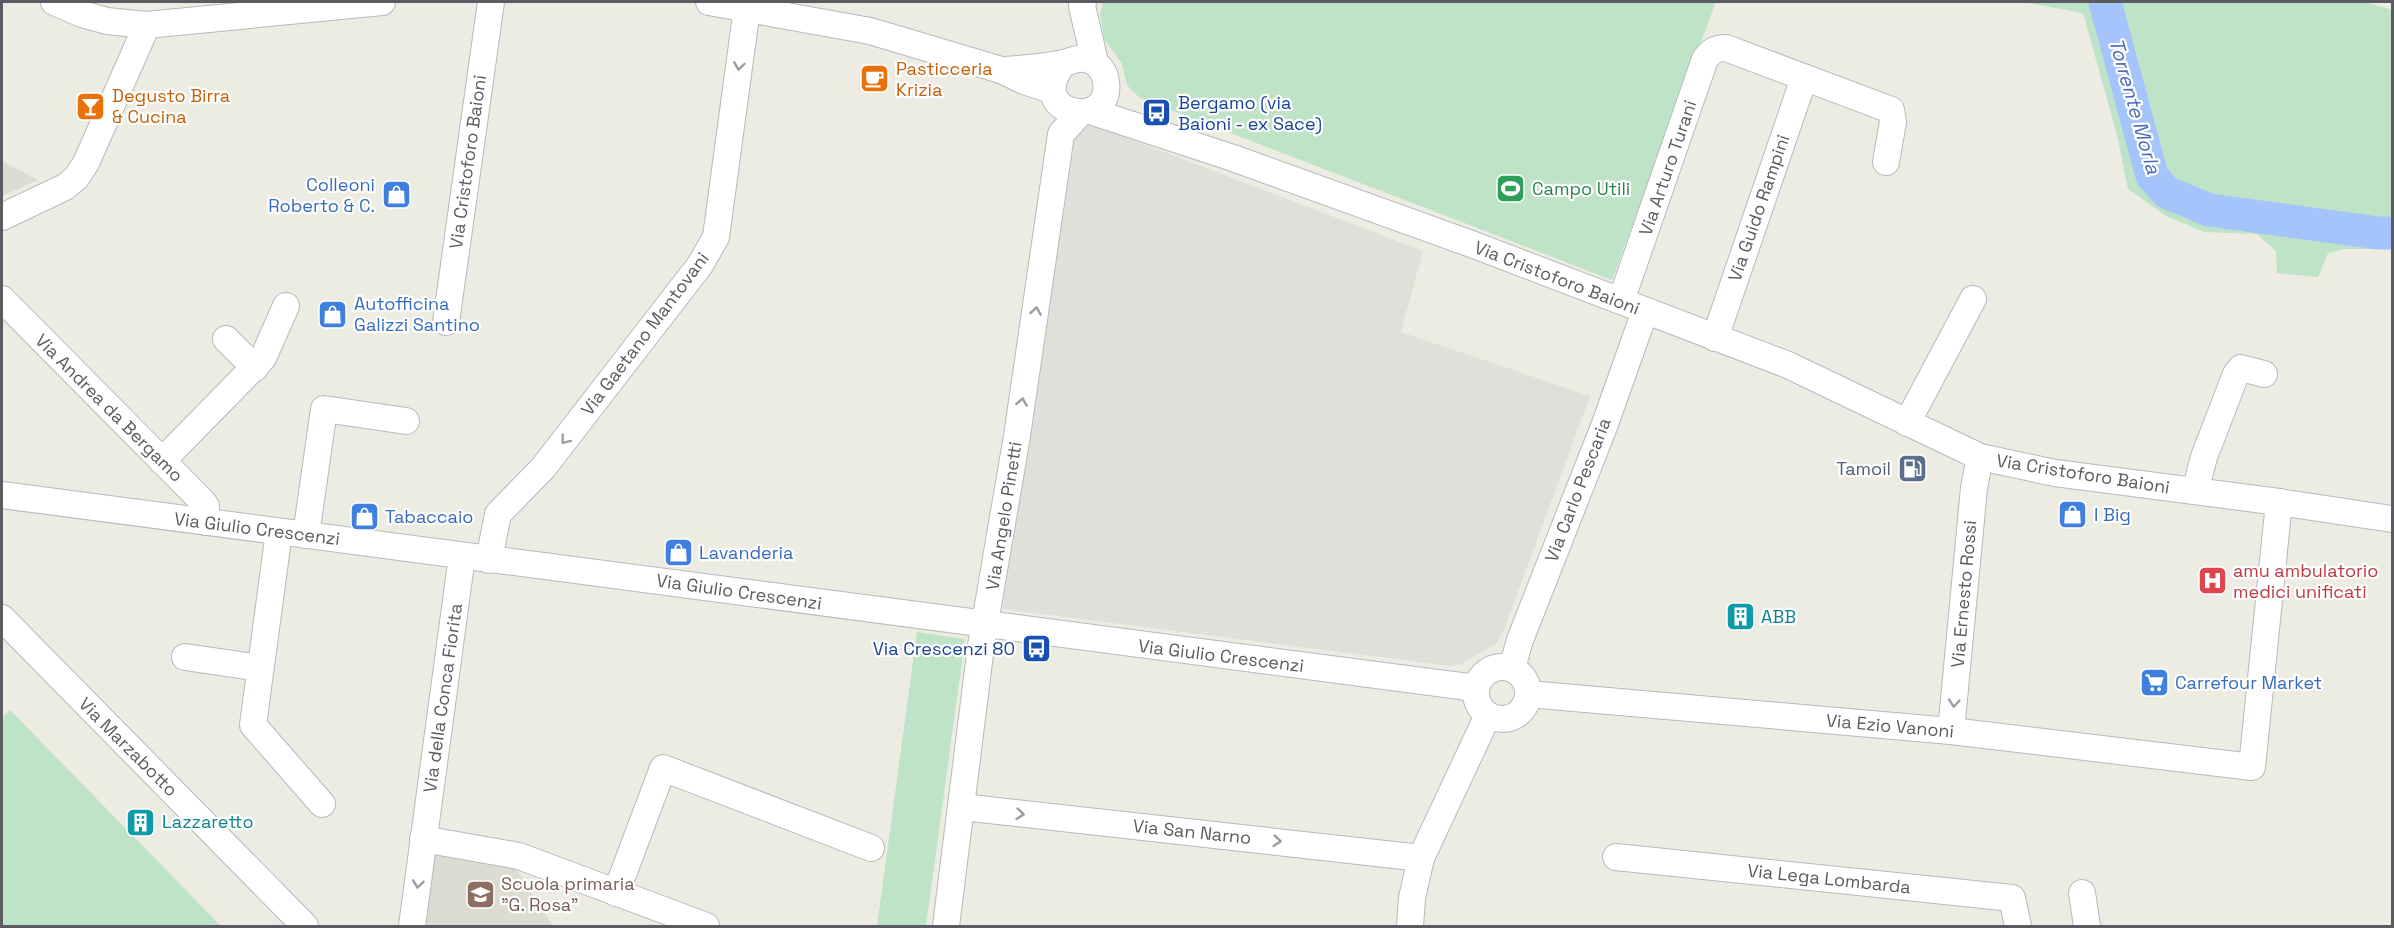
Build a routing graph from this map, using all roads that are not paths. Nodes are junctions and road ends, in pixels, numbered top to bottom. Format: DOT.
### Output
graph roads {
  1 [pos="54,2"];
  2 [pos="382,2"];
  3 [pos="491,2"];
  4 [pos="709,2"];
  5 [pos="1083,4"];
  6 [pos="778,7"];
  7 [pos="747,8"];
  8 [pos="147,25"];
  9 [pos="1077,62"];
  10 [pos="1000,70"];
  11 [pos="1804,78"];
  12 [pos="1107,86"];
  13 [pos="1052,90"];
  14 [pos="1085,112"];
  15 [pos="1200,147"];
  16 [pos="1886,162"];
  17 [pos="2,217"];
  18 [pos="2,299"];
  19 [pos="1973,299"];
  20 [pos="1622,301"];
  21 [pos="286,306"];
  22 [pos="1645,311"];
  23 [pos="446,322"];
  24 [pos="1715,338"];
  25 [pos="226,339"];
  26 [pos="255,368"];
  27 [pos="2264,374"];
  28 [pos="406,421"];
  29 [pos="1907,423"];
  30 [pos="1980,457"];
  31 [pos="162,461"];
  32 [pos="2195,491"];
  33 [pos="2,495"];
  34 [pos="2279,501"];
  35 [pos="2392,519"];
  36 [pos="206,522"];
  37 [pos="279,532"];
  38 [pos="306,535"];
  39 [pos="462,556"];
  40 [pos="489,560"];
  41 [pos="2,618"];
  42 [pos="985,626"];
  43 [pos="10,637"];
  44 [pos="185,657"];
  45 [pos="260,668"];
  46 [pos="1512,668"];
  47 [pos="1476,688"];
  48 [pos="1528,693"];
  49 [pos="1488,715"];
  50 [pos="1951,731"];
  51 [pos="322,804"];
  52 [pos="962,807"];
  53 [pos="423,839"];
  54 [pos="871,848"];
  55 [pos="1616,857"];
  56 [pos="1421,858"];
  57 [pos="616,893"];
  58 [pos="2082,893"];
  59 [pos="299,925"];
  60 [pos="412,927"];
  61 [pos="706,927"];
  62 [pos="946,927"];
  63 [pos="1410,927"];
  64 [pos="2018,927"];
  65 [pos="2087,927"];
  1 -- 8 [label="street"];
  2 -- 8 [label="street"];
  3 -- 23 [label="street, Via Cristoforo Baioni"];
  4 -- 7 [label="street, Via Cristoforo Baioni"];
  5 -- 9 [label="street"];
  6 -- 7 [label="street, Via Cristoforo Baioni"];
  6 -- 10 [label="street, Via Cristoforo Baioni"];
  7 -- 40 [label="street, Via Gaetano Mantovani, one-way"];
  8 -- 17 [label="street"];
  9 -- 10 [label="street, Via Cristoforo Baioni"];
  9 -- 12 [label="street, Via Cristoforo Baioni"];
  9 -- 13 [label="street"];
  10 -- 13 [label="street, Via Cristoforo Baioni"];
  11 -- 16 [label="street"];
  11 -- 20 [label="street, Via Arturo Turani"];
  11 -- 24 [label="street, Via Guido Rampini"];
  12 -- 14 [label="street"];
  12 -- 15 [label="street, Via Cristoforo Baioni"];
  13 -- 14 [label="street, Via Cristoforo Baioni"];
  14 -- 15 [label="street, Via Cristoforo Baioni"];
  42 -- 14 [label="street, Via Angelo Pinetti, one-way"];
  15 -- 20 [label="street, Via Cristoforo Baioni"];
  18 -- 31 [label="street, Via Andrea da Bergamo"];
  19 -- 29 [label="street"];
  20 -- 22 [label="street, Via Cristoforo Baioni"];
  21 -- 26 [label="street"];
  22 -- 24 [label="street, Via Cristoforo Baioni"];
  22 -- 46 [label="street, Via Carlo Pescaria"];
  24 -- 29 [label="street, Via Cristoforo Baioni"];
  25 -- 26 [label="street"];
  26 -- 31 [label="street"];
  27 -- 32 [label="street, Via Cristoforo Baioni"];
  28 -- 38 [label="street"];
  29 -- 30 [label="street, Via Cristoforo Baioni"];
  30 -- 32 [label="street, Via Cristoforo Baioni"];
  30 -- 50 [label="street, Via Ernesto Rossi, one-way"];
  31 -- 36 [label="street, Via Andrea da Bergamo"];
  32 -- 34 [label="street, Via Cristoforo Baioni"];
  33 -- 36 [label="street, Via Giulio Crescenzi"];
  34 -- 35 [label="street, Via Cristoforo Baioni"];
  34 -- 50 [label="street, Via Ezio Vanoni"];
  36 -- 37 [label="street, Via Giulio Crescenzi"];
  37 -- 38 [label="street, Via Giulio Crescenzi"];
  37 -- 45 [label="street"];
  38 -- 39 [label="street, Via Giulio Crescenzi"];
  39 -- 40 [label="street, Via Giulio Crescenzi"];
  39 -- 53 [label="street, Via della Conca Fiorita"];
  40 -- 42 [label="street, Via Giulio Crescenzi"];
  41 -- 43 [label="street, Via Marzabotto"];
  42 -- 47 [label="street, Via Giulio Crescenzi"];
  42 -- 52 [label="street, Via Angelo Pinetti"];
  43 -- 59 [label="street, Via Marzabotto"];
  44 -- 45 [label="street"];
  45 -- 51 [label="street"];
  46 -- 47 [label="street"];
  46 -- 48 [label="street"];
  47 -- 49 [label="street"];
  48 -- 49 [label="street"];
  48 -- 50 [label="street, Via Ezio Vanoni"];
  49 -- 56 [label="street"];
  52 -- 56 [label="street, Via San Narno, one-way"];
  52 -- 62 [label="street, Via Angelo Pinetti"];
  53 -- 57 [label="street"];
  53 -- 60 [label="street, Via della Conca Fiorita, one-way"];
  54 -- 57 [label="street"];
  55 -- 64 [label="street, Via Lega Lombarda"];
  56 -- 63 [label="street"];
  57 -- 61 [label="street"];
  58 -- 65 [label="street"];
}
